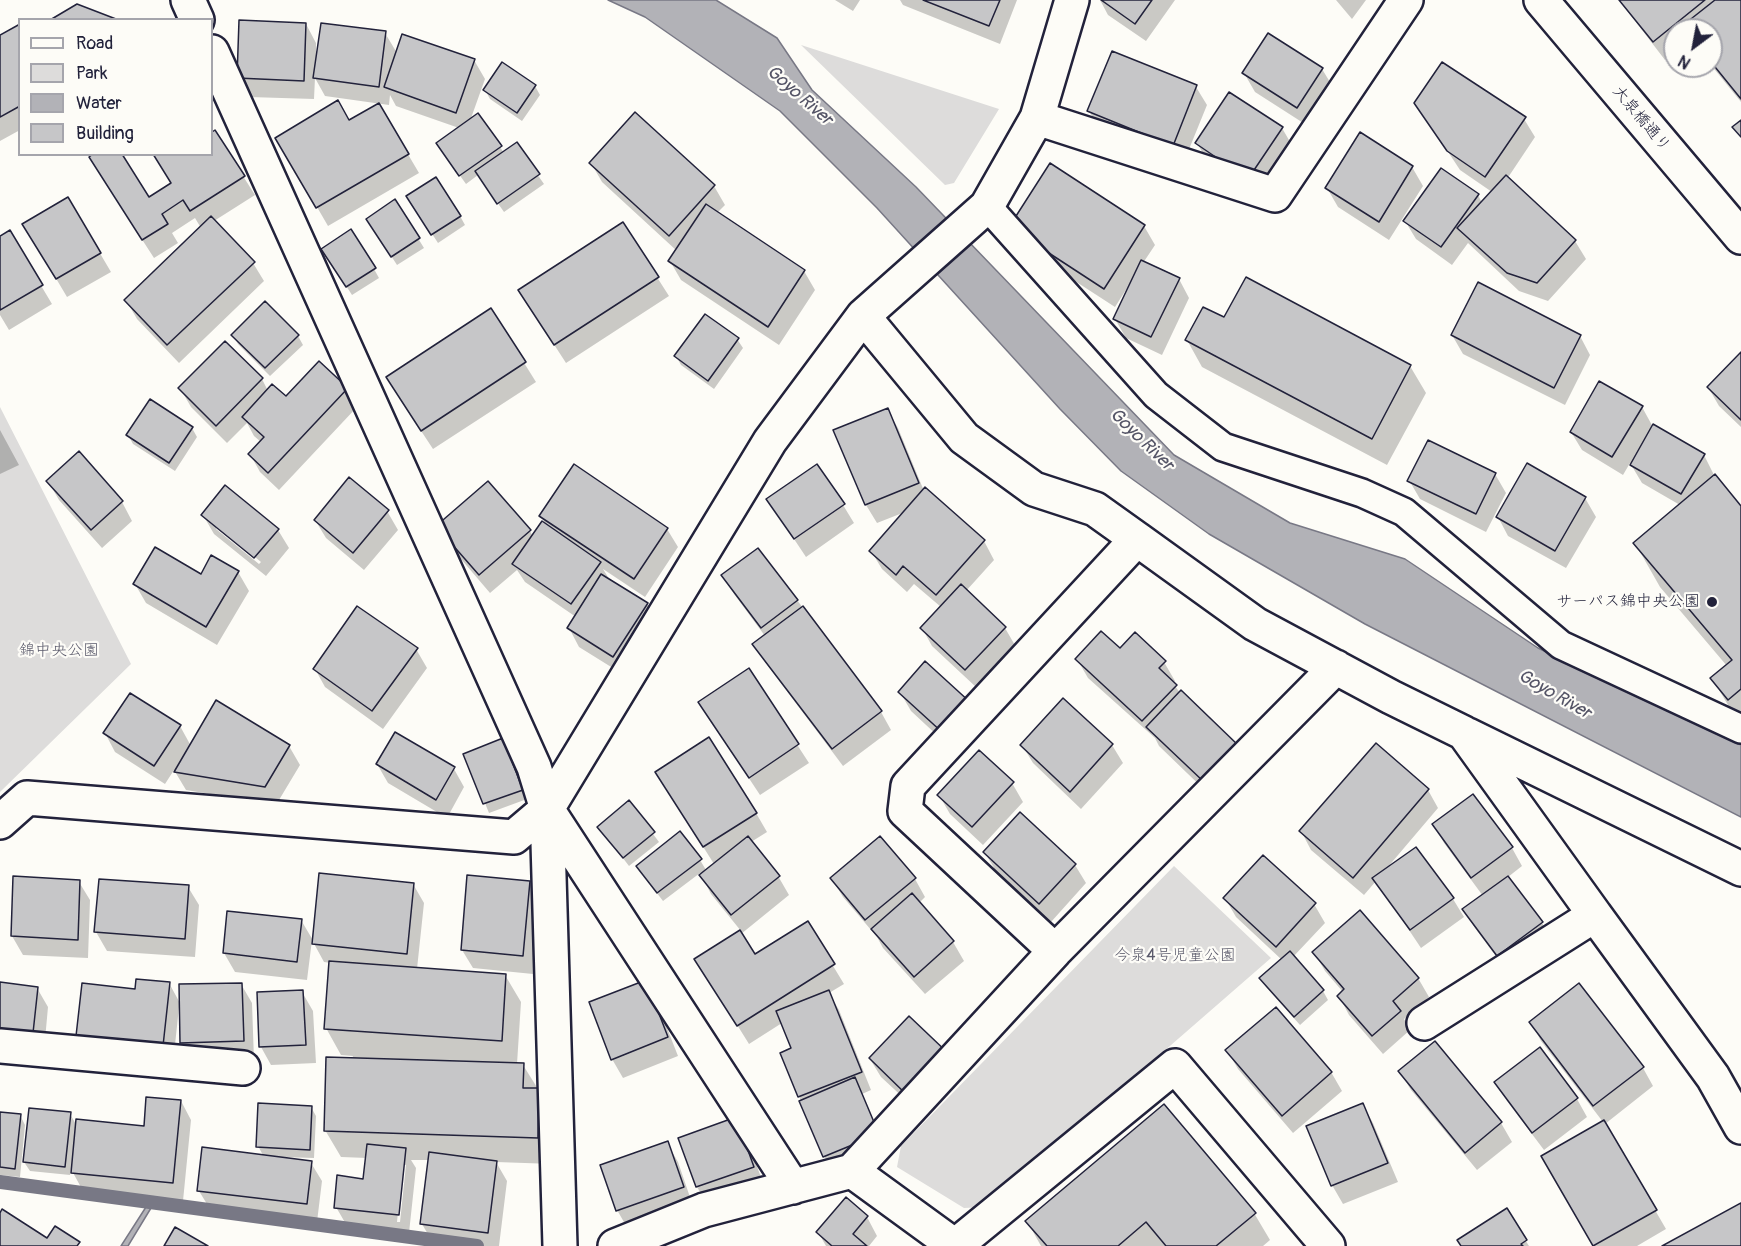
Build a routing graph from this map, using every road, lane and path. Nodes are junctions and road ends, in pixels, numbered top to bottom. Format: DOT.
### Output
graph roads {
  1 [pos="188,0"];
  2 [pos="1072,0"];
  3 [pos="1407,0"];
  4 [pos="1541,0"];
  5 [pos="196,18"];
  6 [pos="213,54"];
  7 [pos="1037,118"];
  8 [pos="987,206"];
  9 [pos="1741,237"];
  10 [pos="863,316"];
  11 [pos="1137,539"];
  12 [pos="1336,667"];
  13 [pos="1741,729"];
  14 [pos="1464,733"];
  15 [pos="547,809"];
  16 [pos="0,822"];
  17 [pos="1741,869"];
  18 [pos="1595,915"];
  19 [pos="1055,951"];
  20 [pos="1424,1023"];
  21 [pos="0,1046"];
  22 [pos="243,1068"];
  23 [pos="1741,1127"];
  24 [pos="852,1171"];
  25 [pos="793,1187"];
  26 [pos="560,1246"];
  27 [pos="615,1246"];
  28 [pos="1328,1246"];
  1 -- 5 [label="street"];
  2 -- 7 [label="street"];
  3 -- 7 [label="street"];
  4 -- 9 [label="street, 大泉橋通り"];
  6 -- 15 [label="street"];
  7 -- 8 [label="street"];
  8 -- 10 [label="street"];
  8 -- 13 [label="lane"];
  10 -- 11 [label="street"];
  10 -- 15 [label="street"];
  11 -- 12 [label="street"];
  11 -- 19 [label="street"];
  12 -- 14 [label="street"];
  12 -- 19 [label="street"];
  14 -- 17 [label="street"];
  14 -- 18 [label="street"];
  15 -- 16 [label="street"];
  15 -- 25 [label="street"];
  15 -- 26 [label="street"];
  18 -- 20 [label="street"];
  18 -- 23 [label="street"];
  19 -- 24 [label="street"];
  21 -- 22 [label="street"];
  24 -- 25 [label="street"];
  24 -- 28 [label="street"];
  25 -- 27 [label="street"];
}
